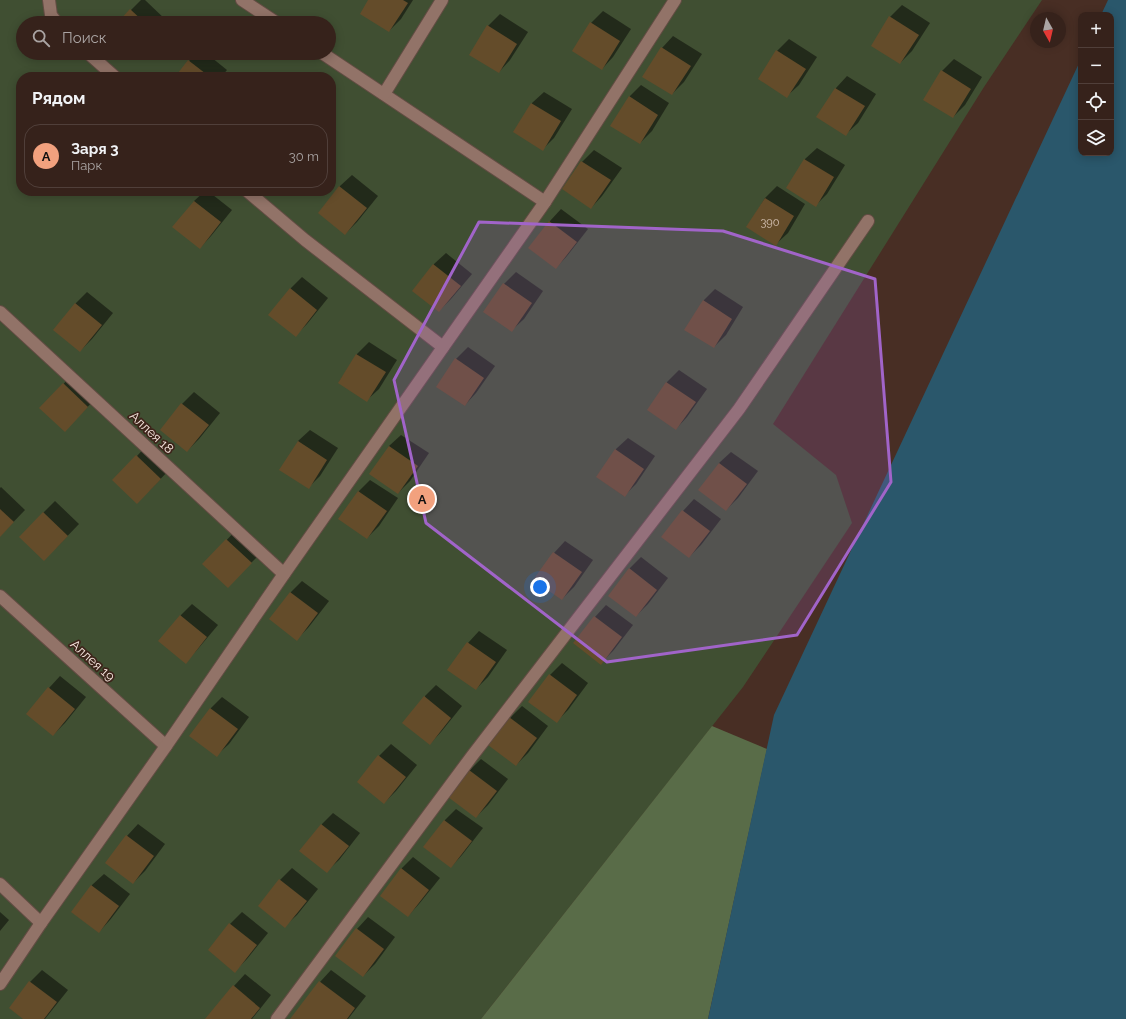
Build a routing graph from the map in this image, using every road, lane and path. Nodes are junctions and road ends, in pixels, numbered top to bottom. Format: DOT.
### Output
graph roads {
  1 [pos="49,0"];
  2 [pos="242,0"];
  3 [pos="442,0"];
  4 [pos="675,0"];
  5 [pos="52,16"];
  6 [pos="266,16"];
  7 [pos="96,60"];
  8 [pos="333,60"];
  9 [pos="109,72"];
  10 [pos="384,94"];
  11 [pos="253,196"];
  12 [pos="545,202"];
  13 [pos="868,221"];
  14 [pos="0,312"];
  15 [pos="444,347"];
  16 [pos="284,574"];
  17 [pos="0,596"];
  18 [pos="166,746"];
  19 [pos="0,884"];
  20 [pos="41,923"];
  21 [pos="0,984"];
  22 [pos="278,1019"];
  1 -- 5 [label="lane"];
  2 -- 6 [label="lane"];
  3 -- 10 [label="lane"];
  4 -- 12 [label="lane"];
  7 -- 9 [label="lane"];
  8 -- 10 [label="lane"];
  10 -- 12 [label="lane"];
  11 -- 15 [label="lane"];
  12 -- 15 [label="lane"];
  13 -- 22 [label="lane"];
  14 -- 16 [label="lane, Аллея 18"];
  15 -- 16 [label="lane"];
  16 -- 18 [label="lane"];
  17 -- 18 [label="lane, Аллея 19"];
  18 -- 20 [label="lane"];
  19 -- 20 [label="lane"];
  20 -- 21 [label="lane"];
}
